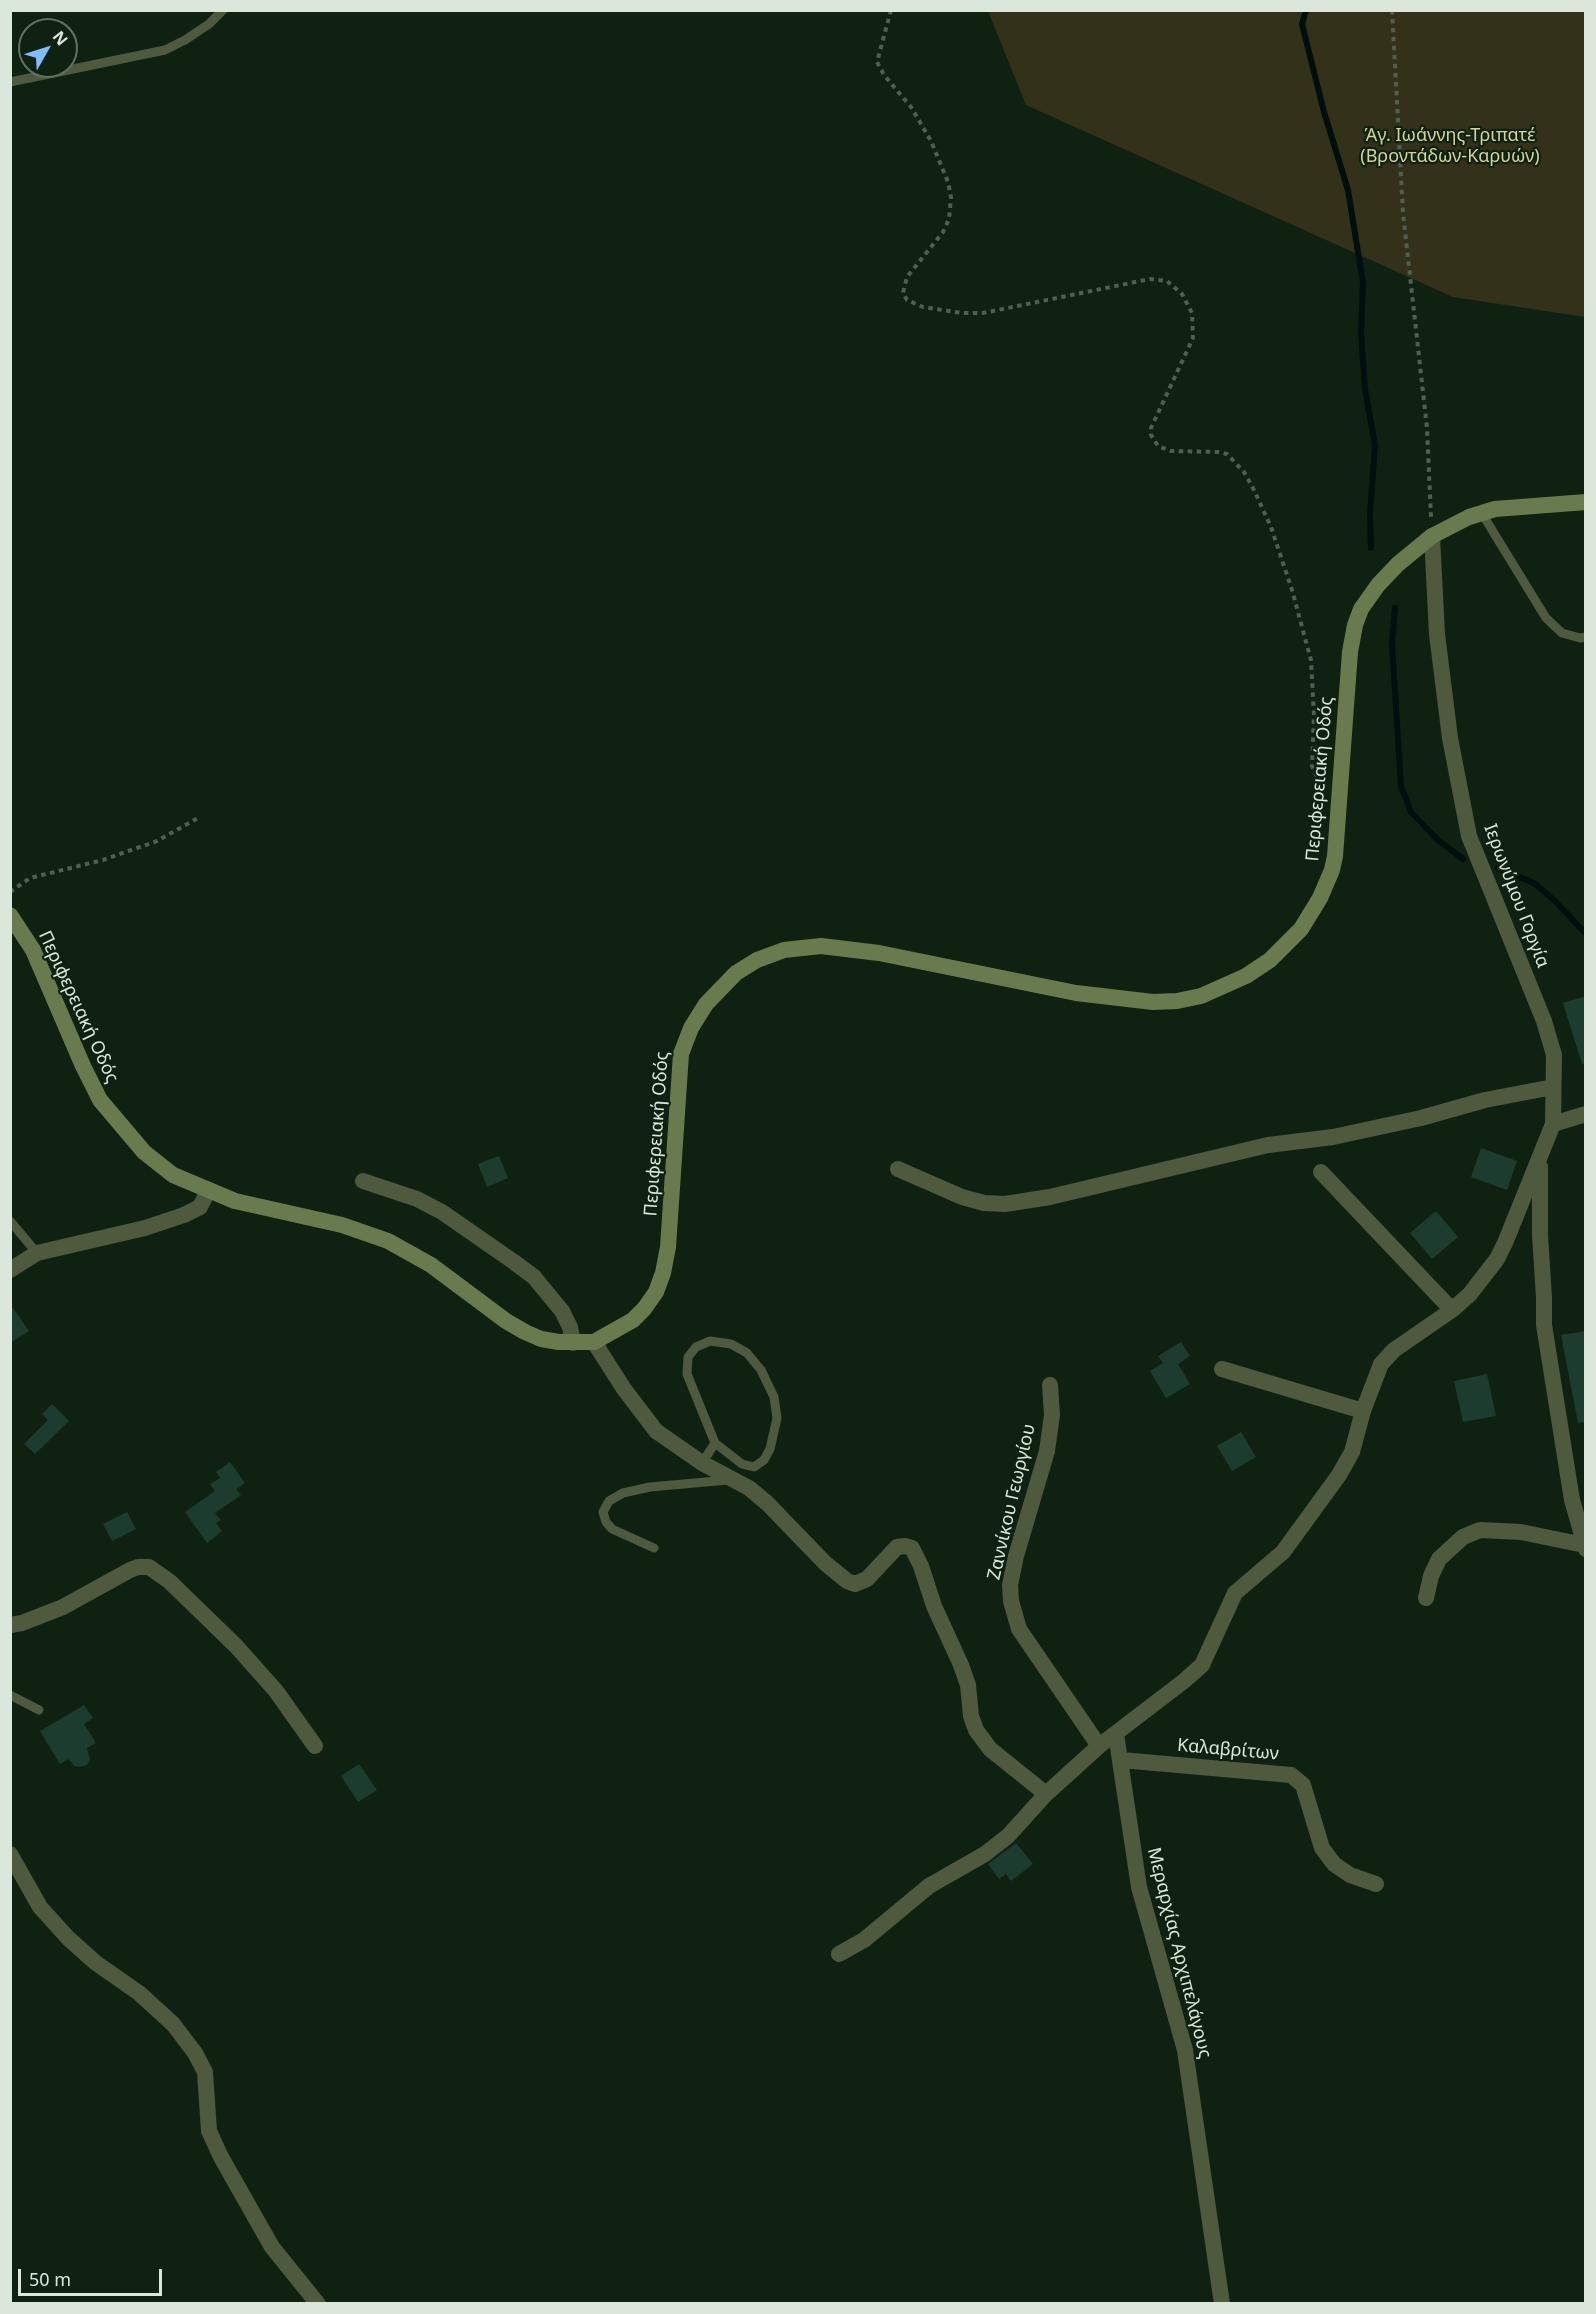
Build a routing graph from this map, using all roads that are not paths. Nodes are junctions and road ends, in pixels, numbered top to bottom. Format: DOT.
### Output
graph roads {
  1 [pos="223,10"];
  2 [pos="10,82"];
  3 [pos="1586,502"];
  4 [pos="1481,512"];
  5 [pos="1432,536"];
  6 [pos="1586,637"];
  7 [pos="10,915"];
  8 [pos="1553,1087"];
  9 [pos="1586,1114"];
  10 [pos="1553,1124"];
  11 [pos="1540,1157"];
  12 [pos="898,1169"];
  13 [pos="1321,1172"];
  14 [pos="363,1181"];
  15 [pos="208,1191"];
  16 [pos="10,1221"];
  17 [pos="37,1253"];
  18 [pos="10,1270"];
  19 [pos="1452,1310"];
  20 [pos="594,1342"];
  21 [pos="573,1343"];
  22 [pos="1222,1369"];
  23 [pos="1050,1385"];
  24 [pos="1363,1411"];
  25 [pos="715,1443"];
  26 [pos="702,1463"];
  27 [pos="734,1480"];
  28 [pos="1585,1547"];
  29 [pos="654,1548"];
  30 [pos="1426,1598"];
  31 [pos="10,1625"];
  32 [pos="10,1695"];
  33 [pos="39,1710"];
  34 [pos="1116,1734"];
  35 [pos="315,1746"];
  36 [pos="1099,1746"];
  37 [pos="1121,1760"];
  38 [pos="1046,1794"];
  39 [pos="10,1854"];
  40 [pos="1376,1884"];
  41 [pos="839,1954"];
  42 [pos="318,2304"];
  43 [pos="1222,2304"];
  1 -- 2 [label="lane"];
  3 -- 4 [label="main road, Περιφερειακή Οδός"];
  4 -- 5 [label="main road, Περιφερειακή Οδός"];
  4 -- 6 [label="lane"];
  5 -- 8 [label="street, Ιερωνύμου Γοργία"];
  5 -- 20 [label="main road, Περιφερειακή Οδός"];
  7 -- 15 [label="main road, Περιφερειακή Οδός"];
  8 -- 10 [label="street, Ιερωνύμου Γοργία"];
  8 -- 12 [label="street"];
  9 -- 10 [label="street"];
  10 -- 11 [label="street"];
  11 -- 19 [label="street"];
  11 -- 28 [label="street"];
  13 -- 19 [label="street"];
  14 -- 21 [label="street"];
  15 -- 17 [label="street"];
  15 -- 21 [label="main road, Περιφερειακή Οδός"];
  16 -- 17 [label="lane"];
  17 -- 18 [label="street"];
  19 -- 24 [label="street"];
  20 -- 21 [label="main road, Περιφερειακή Οδός"];
  20 -- 26 [label="street"];
  22 -- 24 [label="street"];
  23 -- 36 [label="street, Ζαννίκου Γεωργίου"];
  24 -- 34 [label="street"];
  25 -- 25 [label="lane"];
  25 -- 26 [label="lane"];
  26 -- 27 [label="street"];
  27 -- 29 [label="lane"];
  27 -- 38 [label="street"];
  28 -- 30 [label="street"];
  31 -- 35 [label="street"];
  32 -- 33 [label="lane"];
  34 -- 36 [label="street"];
  34 -- 37 [label="street, Μεραρχίας Αρχιπελάγους"];
  36 -- 38 [label="street"];
  37 -- 40 [label="street, Καλαβρίτων"];
  37 -- 43 [label="street, Μεραρχίας Αρχιπελάγους"];
  38 -- 41 [label="street"];
  39 -- 42 [label="street"];
}
